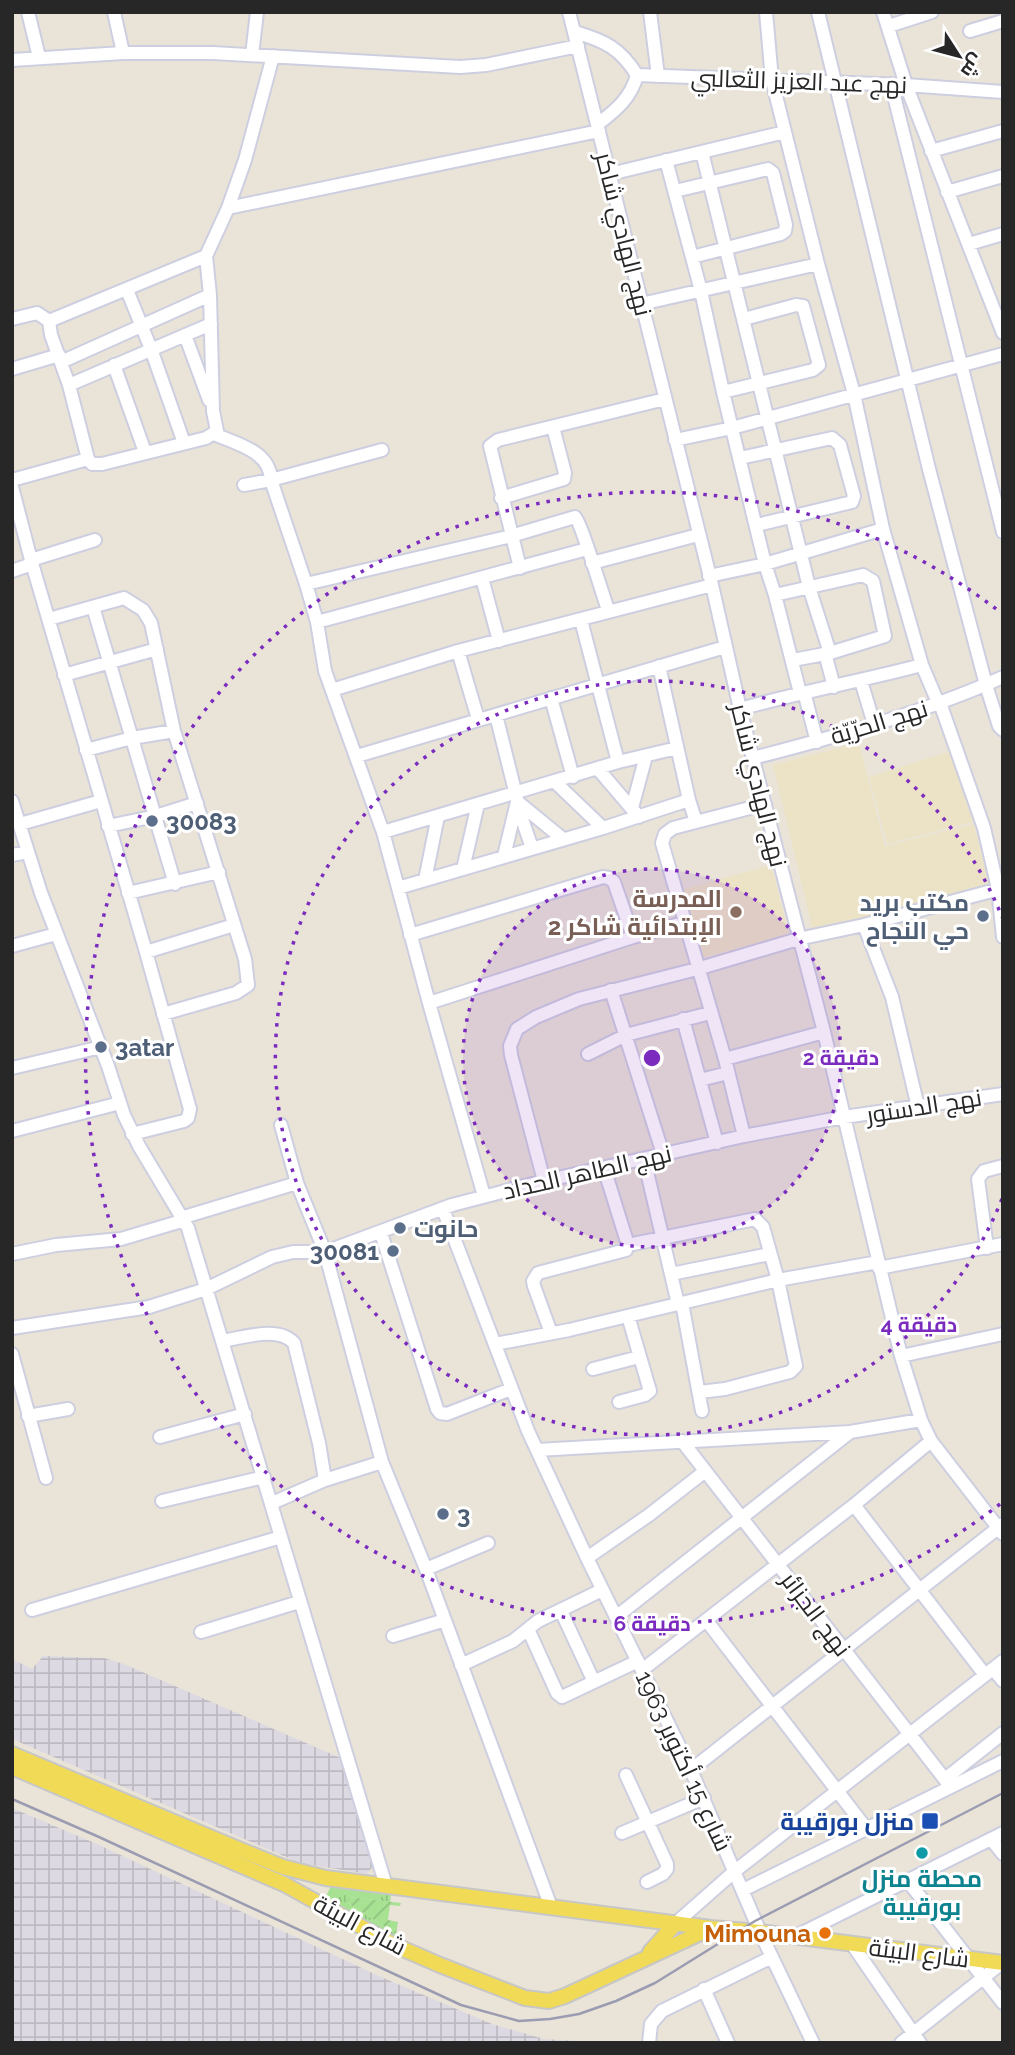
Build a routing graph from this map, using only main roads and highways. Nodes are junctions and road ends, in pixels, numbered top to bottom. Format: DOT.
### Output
graph roads {
  1 [pos="12,1754"];
  2 [pos="12,1767"];
  3 [pos="66,1783"];
  4 [pos="233,1854"];
  5 [pos="676,1923"];
  6 [pos="711,1928"];
  7 [pos="641,1960"];
  8 [pos="1003,1963"];
  1 -- 3 [label="main road, شارع البيئة"];
  2 -- 3 [label="main road, شارع البيئة"];
  3 -- 4 [label="main road, شارع البيئة"];
  4 -- 5 [label="main road, شارع البيئة"];
  4 -- 7 [label="main road, شارع البيئة"];
  5 -- 6 [label="main road, شارع البيئة"];
  5 -- 7 [label="main road"];
  6 -- 7 [label="main road, شارع البيئة"];
  6 -- 8 [label="main road, شارع البيئة"];
}
